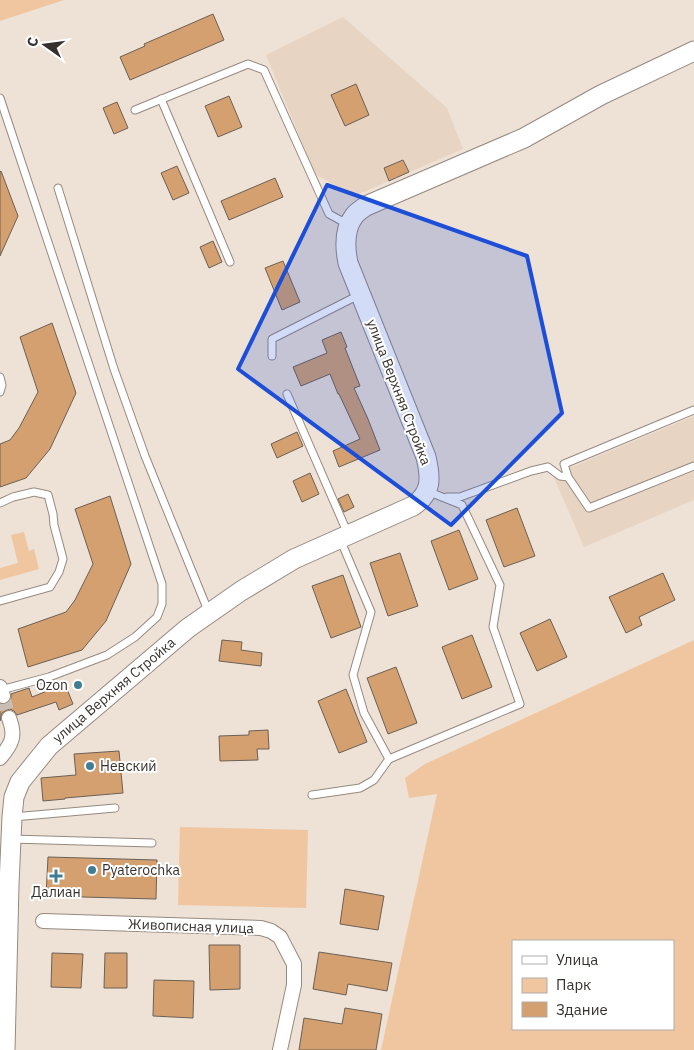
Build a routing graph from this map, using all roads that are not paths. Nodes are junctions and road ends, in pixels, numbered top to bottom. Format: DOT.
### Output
graph roads {
  1 [pos="694,51"];
  2 [pos="0,98"];
  3 [pos="161,100"];
  4 [pos="135,110"];
  5 [pos="58,188"];
  6 [pos="349,225"];
  7 [pos="230,262"];
  8 [pos="361,294"];
  9 [pos="272,356"];
  10 [pos="0,377"];
  11 [pos="0,392"];
  12 [pos="287,394"];
  13 [pos="694,410"];
  14 [pos="694,466"];
  15 [pos="568,477"];
  16 [pos="434,493"];
  17 [pos="0,503"];
  18 [pos="344,536"];
  19 [pos="0,602"];
  20 [pos="209,614"];
  21 [pos="1,691"];
  22 [pos="10,718"];
  23 [pos="0,758"];
  24 [pos="389,759"];
  25 [pos="312,795"];
  26 [pos="9,805"];
  27 [pos="115,808"];
  28 [pos="11,839"];
  29 [pos="152,843"];
  30 [pos="43,921"];
  31 [pos="5,1050"];
  32 [pos="280,1050"];
  1 -- 6 [label="street"];
  2 -- 21 [label="lane"];
  3 -- 4 [label="lane"];
  3 -- 6 [label="lane"];
  3 -- 7 [label="lane"];
  5 -- 20 [label="lane"];
  6 -- 8 [label="street, улица Верхняя Стройка"];
  8 -- 9 [label="lane"];
  8 -- 16 [label="street, улица Верхняя Стройка"];
  10 -- 11 [label="lane"];
  12 -- 18 [label="lane"];
  13 -- 15 [label="lane"];
  14 -- 15 [label="lane"];
  15 -- 16 [label="lane"];
  16 -- 18 [label="street, улица Верхняя Стройка"];
  16 -- 24 [label="lane"];
  17 -- 19 [label="lane"];
  18 -- 20 [label="street, улица Верхняя Стройка"];
  18 -- 24 [label="lane"];
  20 -- 26 [label="street, улица Верхняя Стройка"];
  22 -- 23 [label="street"];
  24 -- 25 [label="lane"];
  26 -- 27 [label="lane"];
  26 -- 28 [label="street, улица Верхняя Стройка"];
  28 -- 29 [label="lane"];
  28 -- 31 [label="street, улица Верхняя Стройка"];
  30 -- 32 [label="street, Живописная улица"];
}
